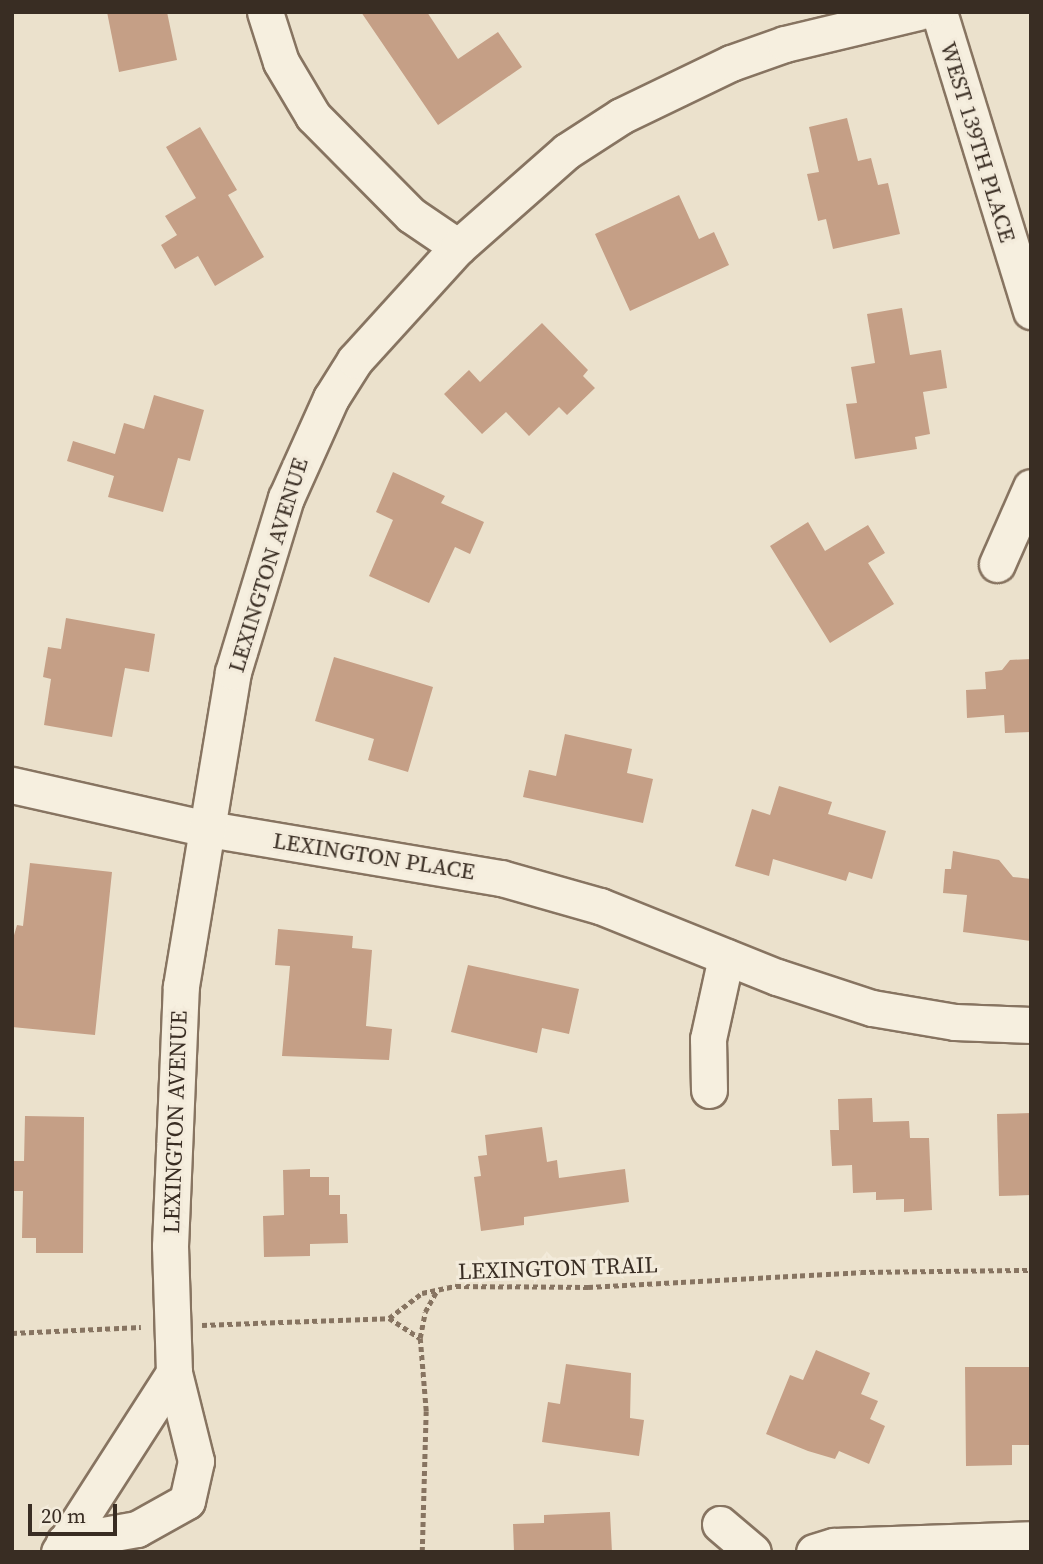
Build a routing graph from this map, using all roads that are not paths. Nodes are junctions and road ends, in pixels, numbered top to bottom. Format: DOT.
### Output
graph roads {
  1 [pos="265,12"];
  2 [pos="918,12"];
  3 [pos="939,12"];
  4 [pos="458,247"];
  5 [pos="1031,311"];
  6 [pos="1031,487"];
  7 [pos="997,565"];
  8 [pos="12,785"];
  9 [pos="208,829"];
  10 [pos="726,957"];
  11 [pos="1031,1026"];
  12 [pos="709,1090"];
  13 [pos="174,1373"];
  14 [pos="720,1524"];
  15 [pos="1031,1539"];
  16 [pos="61,1547"];
  17 [pos="753,1552"];
  18 [pos="814,1552"];
  1 -- 4 [label="street"];
  2 -- 4 [label="street, LEXINGTON AVENUE"];
  3 -- 5 [label="street, WEST 139TH PLACE"];
  4 -- 9 [label="street, LEXINGTON AVENUE"];
  6 -- 7 [label="street"];
  8 -- 9 [label="street, LEXINGTON PLACE"];
  9 -- 10 [label="street, LEXINGTON PLACE"];
  9 -- 13 [label="street, LEXINGTON AVENUE"];
  10 -- 11 [label="street, LEXINGTON PLACE"];
  10 -- 12 [label="street"];
  13 -- 16 [label="street, LEXINGTON AVENUE"];
  13 -- 16 [label="street, LEXINGTON AVENUE"];
  14 -- 17 [label="street"];
  15 -- 18 [label="street"];
}
